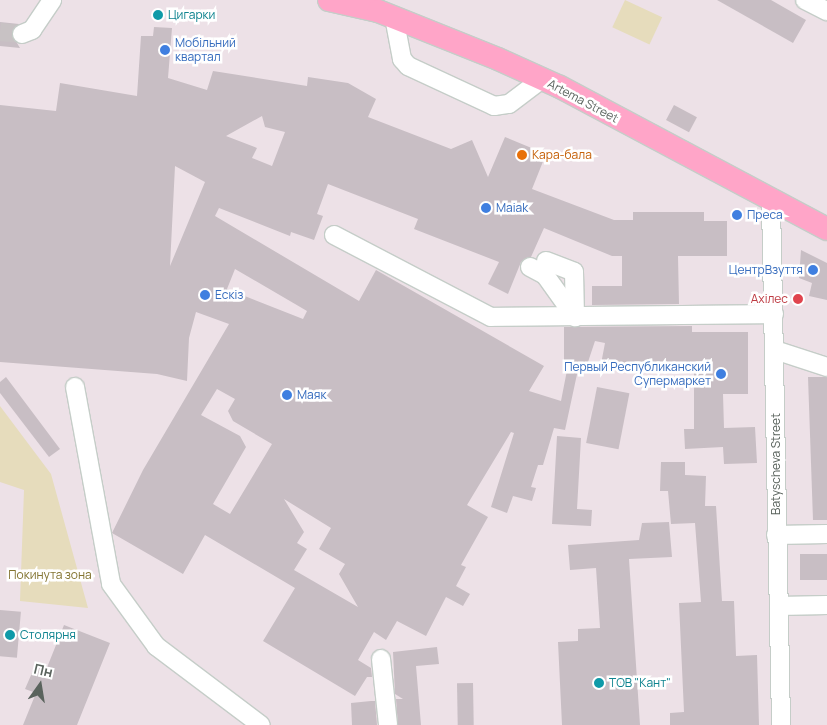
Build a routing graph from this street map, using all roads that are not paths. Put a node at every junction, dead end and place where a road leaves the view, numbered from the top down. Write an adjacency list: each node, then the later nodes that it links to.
1 (52, 0): 6 (street)
2 (329, 0): 4 (main road, Artema Street)
3 (805, 0): 5 (street)
4 (385, 9): 7 (main road, Artema Street); 7 (street)
5 (827, 11)
6 (22, 34)
7 (542, 79): 8 (main road, Artema Street)
8 (771, 202): 9 (main road, Artema Street); 11 (street, Batyscheva Street)
9 (827, 229)
10 (334, 235): 12 (street)
11 (774, 314): 12 (street); 13 (street, Batyscheva Street)
12 (575, 317): 12 (street)
13 (775, 350): 14 (street); 17 (street, Batyscheva Street)
14 (827, 366)
15 (75, 387): 21 (street)
16 (827, 534): 17 (street)
17 (776, 536): 19 (street, Batyscheva Street)
18 (827, 605): 19 (street)
19 (779, 606): 23 (street, Batyscheva Street)
20 (381, 659): 22 (street)
21 (261, 725)
22 (388, 725)
23 (781, 725)

